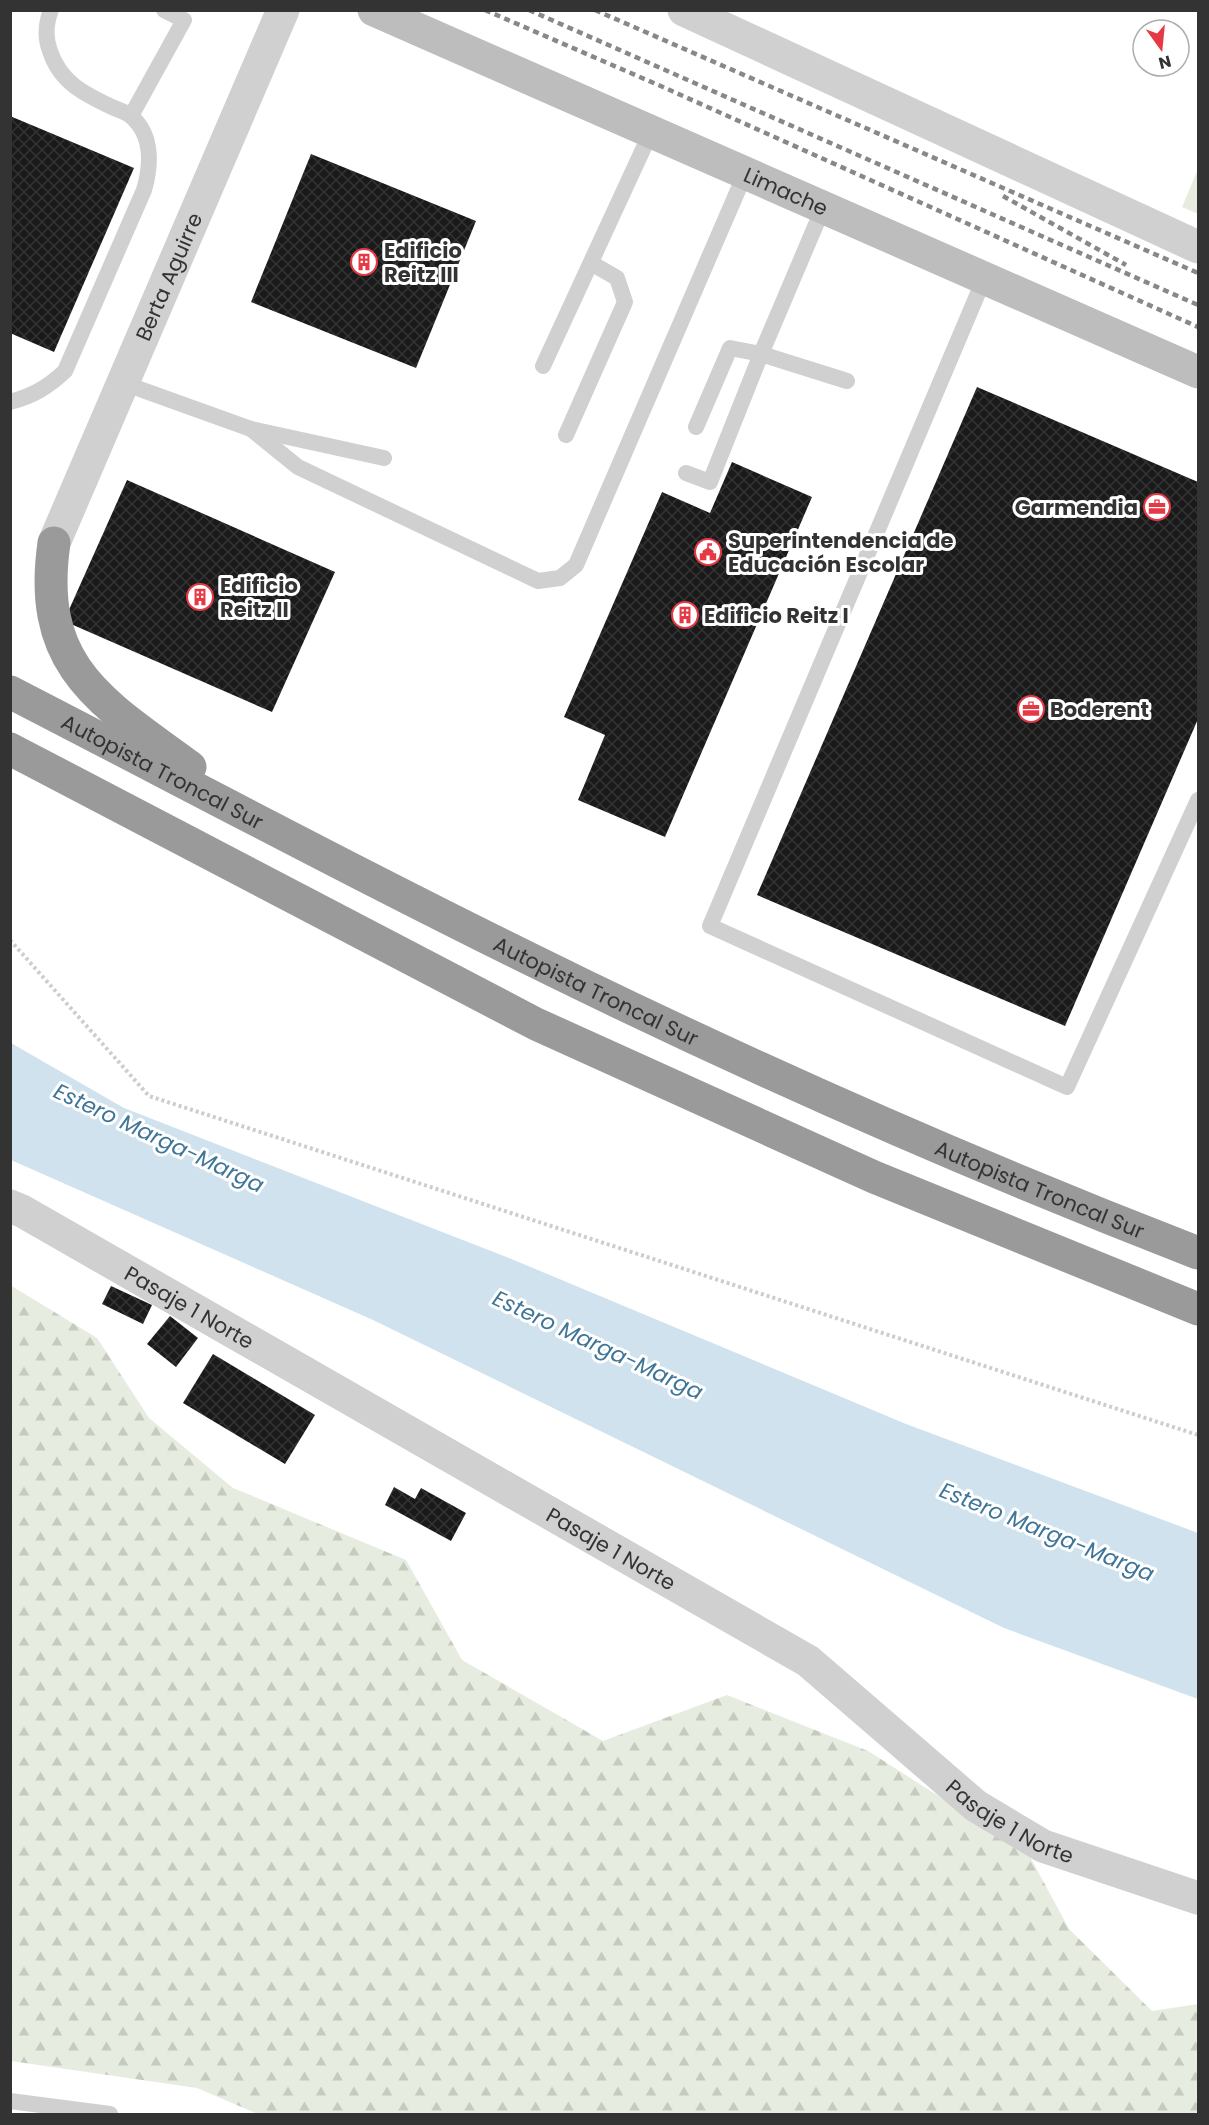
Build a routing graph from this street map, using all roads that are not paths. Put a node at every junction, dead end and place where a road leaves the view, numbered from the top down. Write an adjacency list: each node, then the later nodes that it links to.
1 (51, 10): 6 (lane)
2 (164, 10): 6 (lane)
3 (283, 10): 17 (street, Berta Aguirre)
4 (374, 10): 7 (main road, Limache)
5 (684, 10): 10 (street)
6 (132, 116): 18 (lane)
7 (651, 132): 8 (main road, Limache); 11 (lane)
8 (745, 174): 9 (main road, Limache); 20 (lane)
9 (823, 208): 12 (main road, Limache); 13 (lane)
10 (1198, 247)
11 (591, 263): 14 (lane); 21 (lane)
12 (984, 279): 15 (main road, Limache); 27 (lane)
13 (761, 354): 16 (lane); 19 (lane); 23 (lane)
14 (543, 366)
15 (1198, 372)
16 (847, 381)
17 (123, 383): 20 (lane); 24 (street, Berta Aguirre)
18 (10, 402)
19 (696, 427)
20 (251, 429): 22 (lane)
21 (566, 435)
22 (384, 458)
23 (686, 472)
24 (54, 543): 28 (highway)
25 (10, 692): 28 (highway, Autopista Troncal Sur)
26 (10, 749): 31 (highway)
27 (1198, 800)
28 (271, 827): 30 (highway, Autopista Troncal Sur)
29 (10, 1206): 32 (street, Pasaje 1 Norte)
30 (1198, 1253)
31 (1198, 1309)
32 (1198, 1898)
33 (10, 2100): 34 (lane)
34 (110, 2115)

